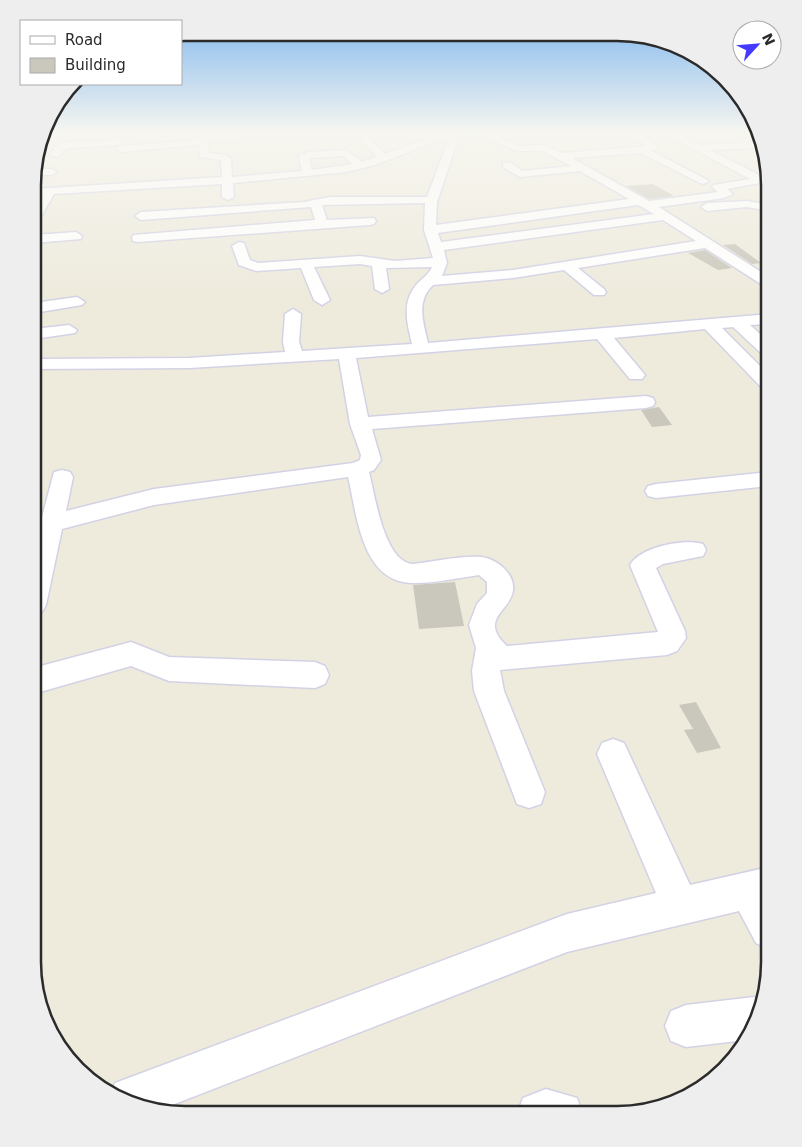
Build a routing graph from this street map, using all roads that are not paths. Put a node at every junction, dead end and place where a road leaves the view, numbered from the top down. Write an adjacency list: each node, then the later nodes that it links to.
1 (135, 187): 10 (street)
2 (228, 187): 17 (street)
3 (436, 187): 11 (street)
4 (615, 187): 7 (street)
5 (718, 187): 12 (street)
6 (366, 188): 11 (street)
7 (618, 188): 8 (street); 14 (street)
8 (596, 191)
9 (41, 192): 10 (street)
10 (50, 192): 16 (street)
11 (433, 196): 13 (street); 22 (street)
12 (691, 200): 14 (street); 15 (street)
13 (316, 202): 17 (street); 21 (street)
14 (644, 203): 19 (street); 22 (street)
15 (761, 206)
16 (41, 207)
17 (227, 209): 18 (street)
18 (141, 216)
19 (666, 216): 23 (street); 31 (street)
20 (370, 222): 21 (street)
21 (319, 224): 27 (street)
22 (430, 230): 31 (street)
23 (691, 231): 24 (street); 28 (street)
24 (666, 235)
25 (76, 236): 26 (street)
26 (41, 238)
27 (138, 238)
28 (709, 243): 36 (street); 38 (street)
29 (240, 246): 37 (street)
30 (284, 248): 37 (street)
31 (436, 248): 35 (street)
32 (378, 262): 33 (street); 35 (street); 40 (street)
33 (306, 264): 37 (street); 42 (street)
34 (474, 264): 35 (street)
35 (440, 265): 39 (street)
36 (566, 265): 39 (street); 41 (street)
37 (286, 266)
38 (761, 277)
39 (428, 281): 53 (street)
40 (382, 289)
41 (599, 292)
42 (322, 300)
43 (77, 302): 44 (street)
44 (41, 307)
45 (293, 314): 55 (street)
46 (761, 320): 47 (street)
47 (737, 322): 48 (street); 52 (street)
48 (708, 323): 51 (street); 58 (street)
49 (69, 330): 50 (street)
50 (41, 333)
51 (601, 333): 53 (street); 57 (street)
52 (761, 344)
53 (421, 348): 54 (street)
54 (346, 353): 55 (street); 60 (street)
55 (294, 356): 56 (street)
56 (41, 364)
57 (636, 375)
58 (761, 376)
59 (646, 402): 60 (street)
60 (360, 424): 61 (street)
61 (357, 469): 65 (street); 68 (street)
62 (62, 477): 65 (street)
63 (761, 480): 64 (street)
64 (656, 491)
65 (52, 523): 67 (street)
66 (694, 550): 68 (street)
67 (41, 570)
68 (490, 649): 72 (street)
69 (315, 675): 70 (street)
70 (41, 679)
71 (613, 754): 74 (street)
72 (529, 792)
73 (759, 888): 74 (street)
74 (680, 906): 77 (street)
75 (749, 1019): 76 (street)
76 (686, 1026)
77 (136, 1097)

